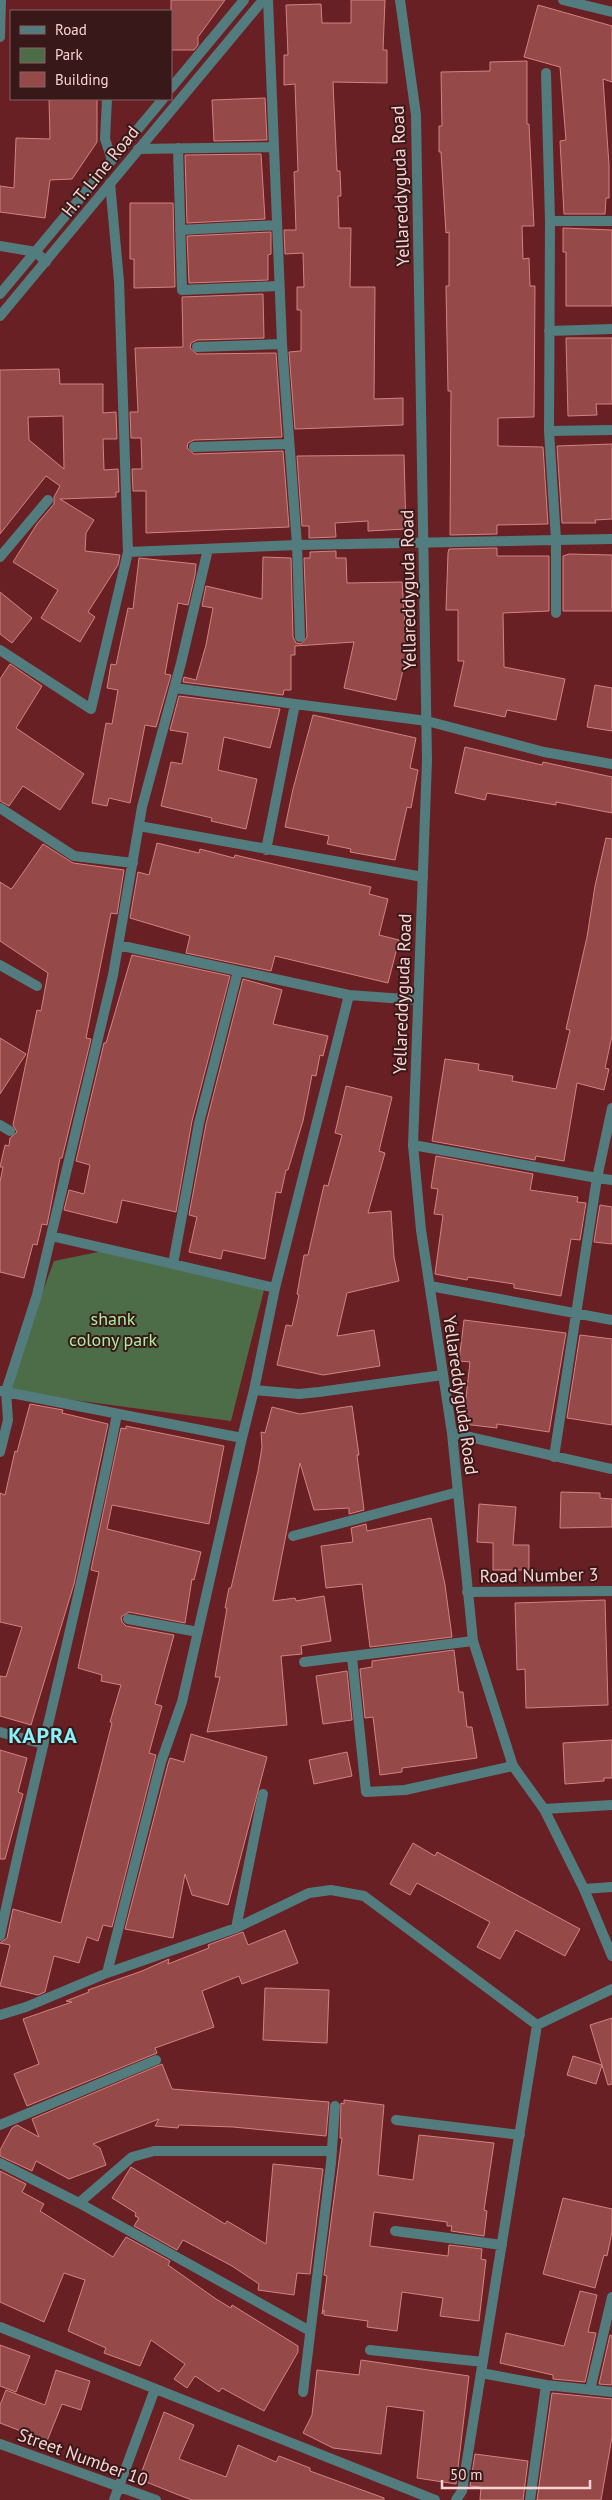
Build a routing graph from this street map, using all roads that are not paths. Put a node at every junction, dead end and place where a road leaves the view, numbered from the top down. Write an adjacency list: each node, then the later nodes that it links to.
1 (1, 0): 8 (street)
2 (244, 0): 10 (street)
3 (263, 0): 15 (street, H. T. Line Road)
4 (268, 0): 13 (street)
5 (400, 0): 39 (street, Yellareddyguda Road)
6 (563, 0): 7 (street)
7 (612, 12)
8 (0, 37)
9 (546, 73): 18 (street)
10 (172, 87)
11 (107, 100): 16 (street)
12 (162, 100): 16 (street, H. T. Line Road)
13 (274, 147): 14 (street); 20 (street)
14 (178, 148): 15 (street); 21 (street)
15 (138, 149): 17 (street, H. T. Line Road)
16 (112, 160): 23 (street, H. T. Line Road)
17 (110, 183): 24 (street, H. T. Line Road); 42 (street)
18 (550, 221): 19 (street); 29 (street)
19 (612, 221)
20 (277, 225): 21 (street); 25 (street)
21 (180, 230): 25 (street)
22 (0, 246): 23 (street)
23 (36, 252): 24 (street); 26 (street, H. T. Line Road)
24 (46, 262): 27 (street, H. T. Line Road)
25 (279, 286): 30 (street)
26 (0, 294)
27 (0, 316)
28 (612, 329): 29 (street)
29 (549, 331): 33 (street)
30 (282, 344): 31 (street); 34 (street)
31 (198, 347)
32 (612, 430): 33 (street)
33 (549, 431): 38 (street)
34 (288, 444): 35 (street); 40 (street)
35 (194, 447)
36 (48, 500): 43 (street)
37 (612, 539): 38 (street)
38 (556, 540): 39 (street); 44 (street)
39 (424, 544): 40 (street); 49 (street, Yellareddyguda Road)
40 (297, 546): 41 (street); 45 (street)
41 (208, 549): 42 (street); 47 (street)
42 (128, 552): 46 (street)
43 (0, 557)
44 (556, 613)
45 (300, 637)
46 (0, 650)
47 (175, 688): 48 (street); 52 (street)
48 (296, 704): 49 (street); 53 (street)
49 (427, 721): 50 (street); 55 (street, Yellareddyguda Road)
50 (612, 764)
51 (0, 808): 54 (street)
52 (139, 826): 53 (street); 54 (street)
53 (266, 850): 55 (street)
54 (133, 863): 56 (street)
55 (423, 877): 61 (street, Yellareddyguda Road)
56 (118, 945): 58 (street); 68 (street)
57 (0, 965): 59 (street)
58 (238, 971): 60 (street); 69 (street)
59 (37, 986)
60 (349, 994): 61 (street); 71 (street)
61 (418, 1000): 65 (street, Yellareddyguda Road)
62 (612, 1108): 66 (street)
63 (0, 1125): 64 (street)
64 (10, 1130)
65 (413, 1145): 66 (street); 70 (street, Yellareddyguda Road)
66 (597, 1178): 67 (street); 72 (street)
67 (612, 1180)
68 (51, 1236): 69 (street); 76 (street)
69 (173, 1264): 71 (street)
70 (430, 1286): 72 (street); 74 (street, Yellareddyguda Road)
71 (275, 1288): 75 (street)
72 (576, 1314): 73 (street); 81 (street)
73 (612, 1320)
74 (443, 1375): 75 (street); 78 (street, Yellareddyguda Road)
75 (254, 1390): 79 (street)
76 (3, 1391): 77 (street); 80 (street)
77 (117, 1414): 79 (street); 93 (street)
78 (452, 1433): 81 (street); 83 (street, Yellareddyguda Road)
79 (242, 1438): 88 (street)
80 (0, 1452)
81 (554, 1457): 82 (street)
82 (612, 1469)
83 (458, 1492): 84 (street); 86 (street, Yellareddyguda Road)
84 (293, 1536)
85 (612, 1590): 86 (street, Road Number 3)
86 (467, 1592): 89 (street, Yellareddyguda Road)
87 (128, 1619): 88 (street)
88 (198, 1632): 103 (street)
89 (473, 1641): 90 (street); 94 (street, Yellareddyguda Road)
90 (352, 1657): 91 (street); 94 (street)
91 (304, 1662)
92 (0, 1732): 93 (street)
93 (43, 1744): 101 (street)
94 (513, 1766): 97 (street, Yellareddyguda Road)
95 (263, 1794): 100 (street)
96 (612, 1805): 97 (street)
97 (544, 1809): 99 (street, Yellareddyguda Road)
98 (612, 1887): 99 (street)
99 (584, 1889): 102 (street, Yellareddyguda Road)
100 (236, 1928): 103 (street); 106 (street)
101 (0, 1936)
102 (612, 1956)
103 (107, 1973): 105 (street)
104 (612, 1990): 106 (street)
105 (0, 2015)
106 (537, 2025): 111 (street)
107 (156, 2060): 110 (street)
108 (335, 2106): 112 (street)
109 (396, 2120): 111 (street)
110 (0, 2125)
111 (520, 2135): 116 (street)
112 (332, 2151): 114 (street); 119 (street)
113 (0, 2163): 114 (street)
114 (79, 2202): 119 (street)
115 (395, 2231): 116 (street)
116 (502, 2245): 121 (street)
117 (612, 2296): 124 (street)
118 (0, 2327): 123 (street)
119 (310, 2331): 125 (street)
120 (370, 2350): 121 (street)
121 (482, 2368): 122 (street); 132 (street)
122 (546, 2385): 124 (street); 133 (street)
123 (155, 2389): 128 (street); 131 (street)
124 (590, 2390): 126 (street)
125 (303, 2392)
126 (612, 2392)
127 (0, 2444): 128 (street, Street Number 10)
128 (119, 2486): 129 (street); 130 (street, Street Number 10)
129 (114, 2500)
130 (156, 2500)
131 (435, 2500)
132 (456, 2500)
133 (530, 2500)

